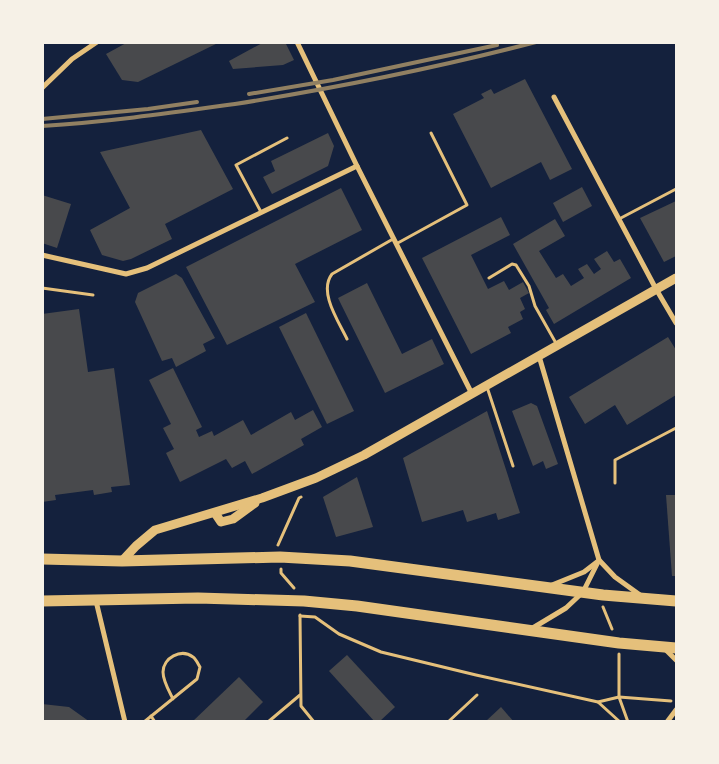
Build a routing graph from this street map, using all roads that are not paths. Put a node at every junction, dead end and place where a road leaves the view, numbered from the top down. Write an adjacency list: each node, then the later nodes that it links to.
1 (98, 42): 3 (street)
2 (297, 42): 7 (street)
3 (42, 88)
4 (554, 97): 10 (street)
5 (431, 133): 11 (lane)
6 (288, 138): 9 (lane)
7 (357, 166): 9 (street); 11 (street)
8 (676, 189): 10 (lane)
9 (261, 213): 12 (street)
10 (619, 219): 16 (street)
11 (395, 241): 19 (lane); 23 (street)
12 (42, 255)
13 (489, 278): 20 (lane)
14 (676, 278): 16 (street)
15 (42, 288): 17 (lane)
16 (656, 289): 18 (street); 20 (street)
17 (93, 295)
18 (676, 323)
19 (347, 339)
20 (558, 345): 21 (street)
21 (539, 356): 22 (street); 28 (street)
22 (487, 386): 23 (street); 25 (lane)
23 (472, 394): 29 (street)
24 (676, 428): 26 (lane)
25 (514, 466)
26 (615, 483)
27 (42, 559): 29 (highway)
28 (599, 560): 30 (street); 31 (street); 32 (street)
29 (122, 561): 30 (highway)
30 (548, 587): 31 (highway)
31 (583, 592): 32 (highway); 36 (street)
32 (648, 599): 35 (highway)
33 (42, 601): 34 (highway)
34 (96, 601): 36 (highway); 43 (street)
35 (676, 601)
36 (529, 630): 37 (highway)
37 (663, 648): 38 (highway); 39 (street)
38 (676, 648)
39 (676, 660)
40 (172, 699): 40 (lane); 42 (lane)
41 (676, 710): 46 (street)
42 (151, 716): 44 (lane); 45 (lane)
43 (125, 722)
44 (144, 722)
45 (155, 722)
46 (667, 722)

